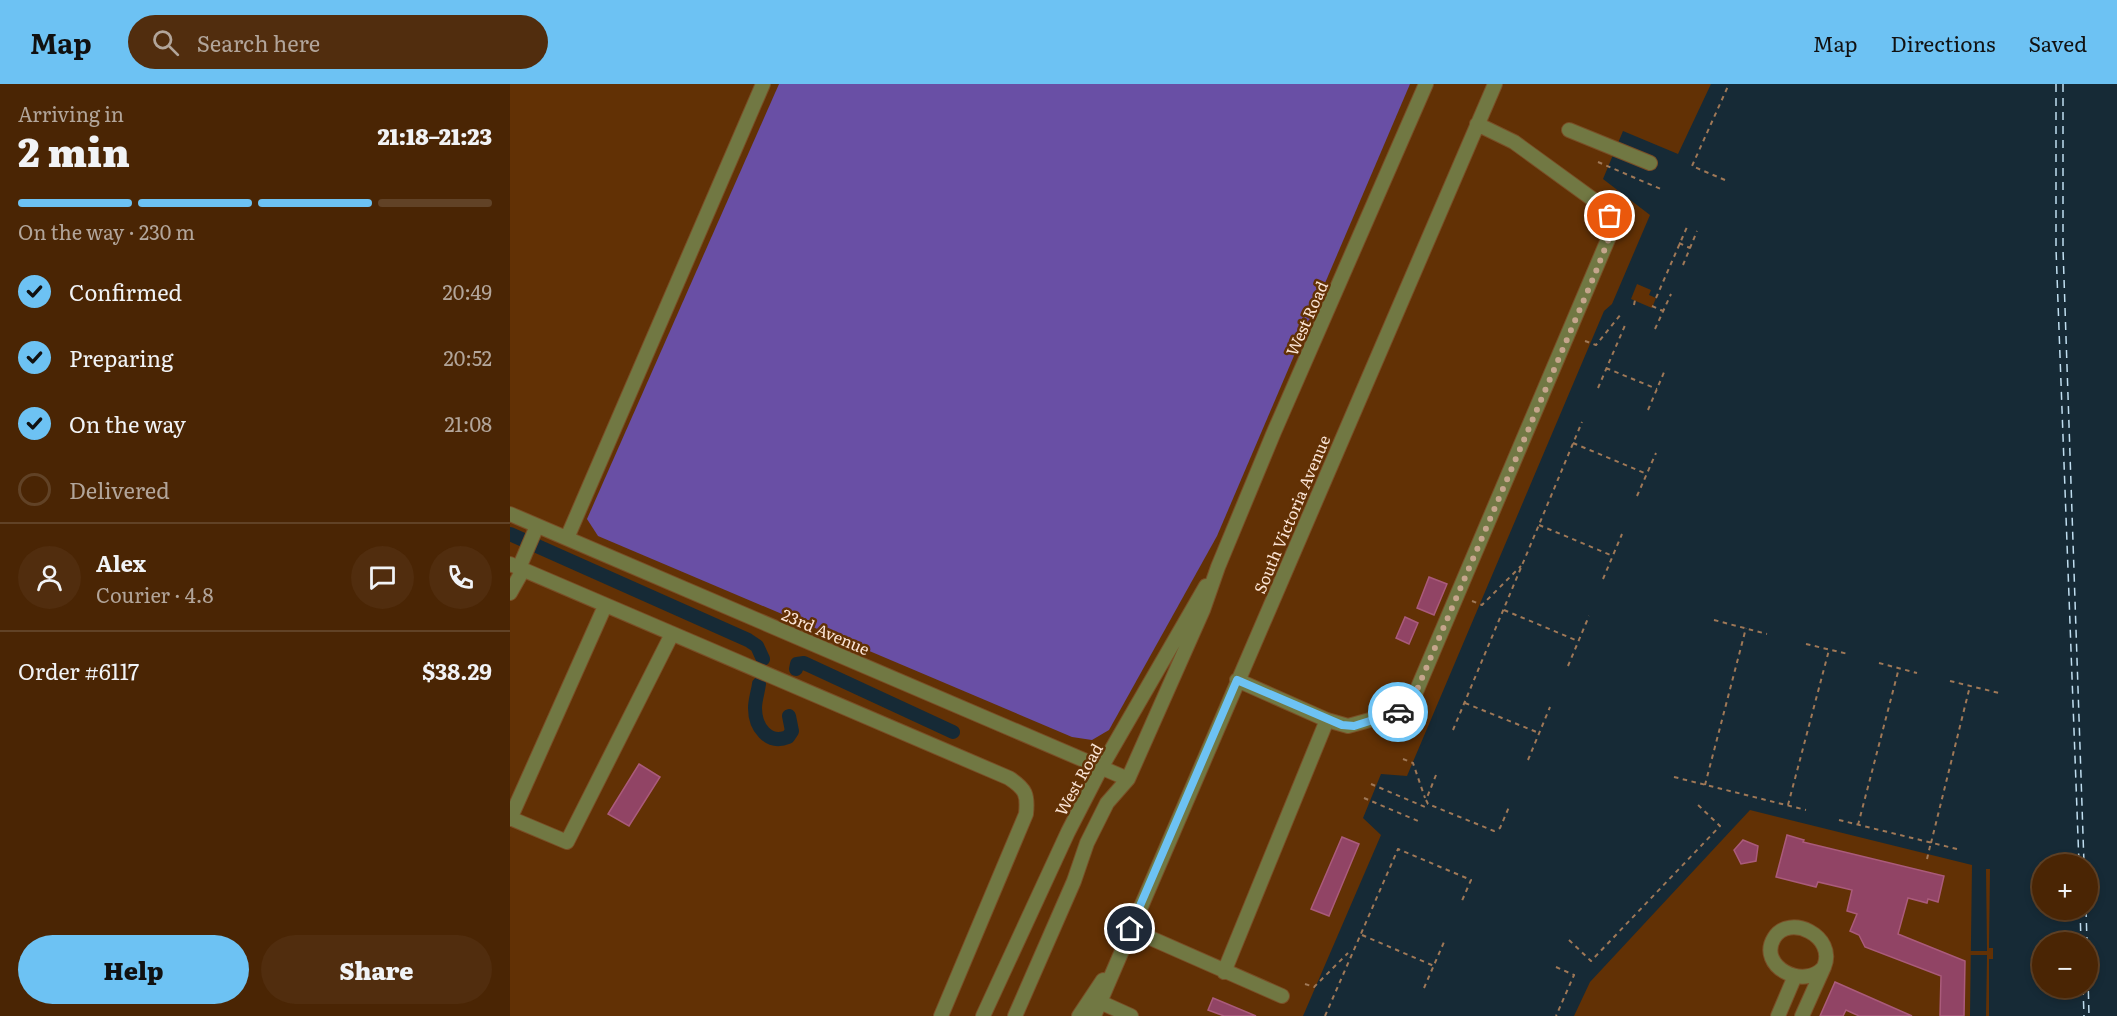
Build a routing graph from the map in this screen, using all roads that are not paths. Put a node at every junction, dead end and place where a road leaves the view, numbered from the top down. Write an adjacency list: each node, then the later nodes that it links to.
1 (763, 84): 9 (street)
2 (1426, 84): 10 (street, West Road)
3 (1495, 84): 4 (street, South Victoria Avenue)
4 (1478, 124): 15 (street, South Victoria Avenue); 16 (street)
5 (1569, 130): 6 (street)
6 (1650, 163)
7 (510, 514): 8 (street, 23rd Avenue)
8 (535, 530): 9 (street, 23rd Avenue); 11 (street)
9 (567, 538): 18 (street, 23rd Avenue)
10 (1218, 567): 17 (street, West Road); 20 (street, West Road)
11 (517, 568): 12 (street); 13 (street)
12 (510, 593)
13 (605, 606): 14 (street); 21 (street)
14 (672, 634): 21 (street); 29 (street)
15 (1237, 680): 16 (street); 22 (street, South Victoria Avenue)
16 (1327, 720): 25 (street)
17 (1113, 748): 18 (street); 19 (street, West Road)
18 (1077, 757): 19 (street, 23rd Avenue)
19 (1102, 766): 20 (street, 23rd Avenue); 30 (street, West Road)
20 (1128, 779): 31 (street, West Road)
21 (510, 818)
22 (1130, 929): 23 (street, South Victoria Avenue); 25 (street)
23 (1118, 958): 28 (street, South Victoria Avenue); 32 (street, South Victoria Avenue)
24 (1824, 967): 26 (street); 26 (street); 36 (street)
25 (1224, 972): 27 (street)
26 (1795, 976): 35 (street)
27 (1282, 996)
28 (1100, 1002): 33 (street, South Victoria Avenue); 34 (street)
29 (941, 1016)
30 (983, 1016)
31 (1015, 1016)
32 (1078, 1016)
33 (1094, 1016)
34 (1131, 1016)
35 (1778, 1016)
36 (1802, 1016)

